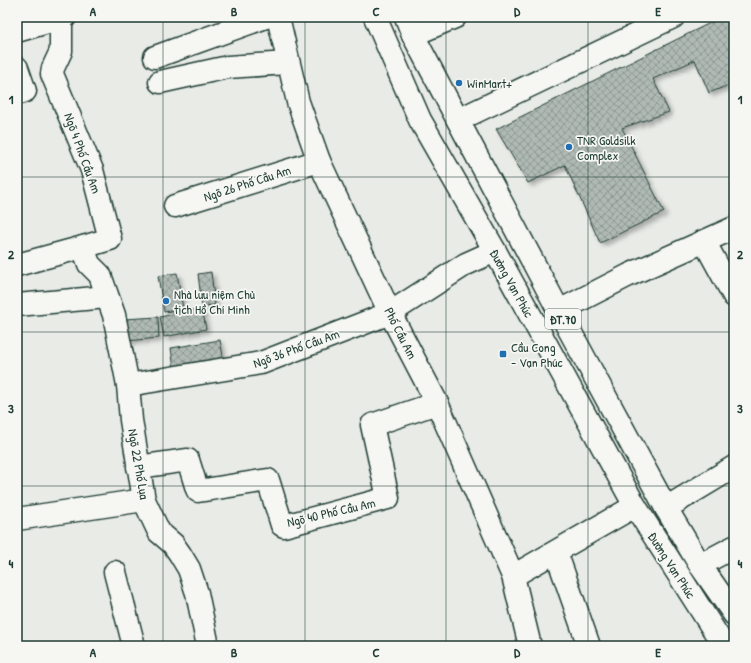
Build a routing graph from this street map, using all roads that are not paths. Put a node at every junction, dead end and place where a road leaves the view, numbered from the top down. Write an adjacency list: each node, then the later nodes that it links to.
1 (65, 17): 8 (main road)
2 (266, 17): 11 (main road)
3 (278, 17): 12 (main road, Phố Cầu Am)
4 (375, 17): 22 (main road, Đường Vạn Phúc / ĐT.70)
5 (455, 17): 9 (main road)
6 (641, 17): 16 (main road)
7 (673, 17): 16 (main road)
8 (61, 18): 10 (main road); 21 (main road, Ngõ 4 Phố Cầu Am)
9 (410, 26): 16 (main road, Đường Vạn Phúc / ĐT.70)
10 (17, 31)
11 (155, 56)
12 (288, 63): 14 (main road); 17 (main road, Phố Cầu Am)
13 (17, 68): 15 (main road)
14 (160, 82)
15 (17, 94)
16 (455, 115): 28 (main road, Đường Vạn Phúc / ĐT.70)
17 (319, 161): 18 (main road, Ngõ 26 Phố Cầu Am); 27 (main road, Phố Cầu Am)
18 (175, 206)
19 (734, 228): 20 (main road)
20 (704, 241): 25 (main road); 28 (main road)
21 (83, 246): 23 (main road); 24 (main road)
22 (495, 250): 27 (main road, Ngõ 36 Phố Cầu Am); 34 (main road, Đường Vạn Phúc / ĐT.70)
23 (17, 265)
24 (106, 296): 26 (main road); 29 (main road)
25 (734, 296)
26 (17, 305)
27 (395, 310): 29 (main road, Ngõ 36 Phố Cầu Am); 30 (main road, Phố Cầu Am)
28 (559, 311): 35 (main road, Đường Vạn Phúc / ĐT.70)
29 (128, 385): 31 (main road, Ngõ 22 Phố Lụa)
30 (438, 403): 31 (main road, Ngõ 40 Phố Cầu Am); 41 (main road, Phố Cầu Am)
31 (138, 466): 33 (main road, Ngõ 22 Phố Lụa)
32 (734, 467): 35 (main road)
33 (144, 500): 36 (main road); 46 (main road, Ngõ 22 Phố Lụa)
34 (635, 506): 38 (main road); 43 (main road, Đường Vạn Phúc / ĐT.70)
35 (666, 508): 39 (main road, Đường Vạn Phúc / ĐT.70)
36 (17, 519)
37 (734, 547): 39 (main road)
38 (556, 552): 41 (main road); 47 (main road)
39 (700, 565): 42 (main road, Đường Vạn Phúc / ĐT.70)
40 (115, 572): 45 (main road)
41 (513, 576): 44 (main road, Phố Cầu Am)
42 (733, 609): 43 (main road)
43 (710, 624): 48 (main road, Đường Vạn Phúc / ĐT.70)
44 (528, 645)
45 (134, 646)
46 (208, 646)
47 (589, 646)
48 (724, 646)

